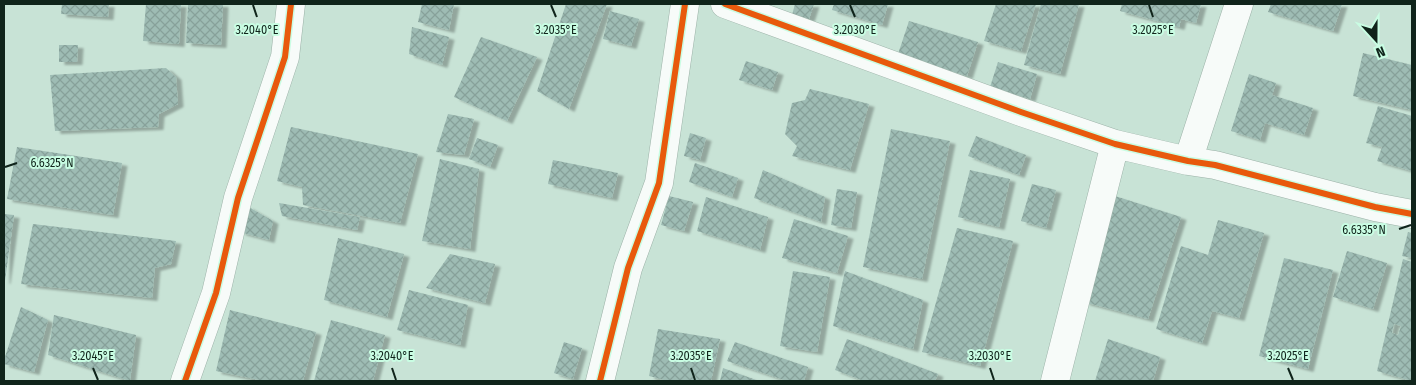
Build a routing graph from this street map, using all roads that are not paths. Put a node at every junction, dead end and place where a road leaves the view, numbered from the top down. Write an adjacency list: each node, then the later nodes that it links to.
1 (291, 4): 8 (street)
2 (685, 4): 9 (street)
3 (725, 4): 5 (street)
4 (1239, 4): 6 (street)
5 (1116, 144): 6 (street); 10 (street)
6 (1188, 161): 7 (street)
7 (1412, 214)
8 (185, 381)
9 (600, 381)
10 (1055, 381)

